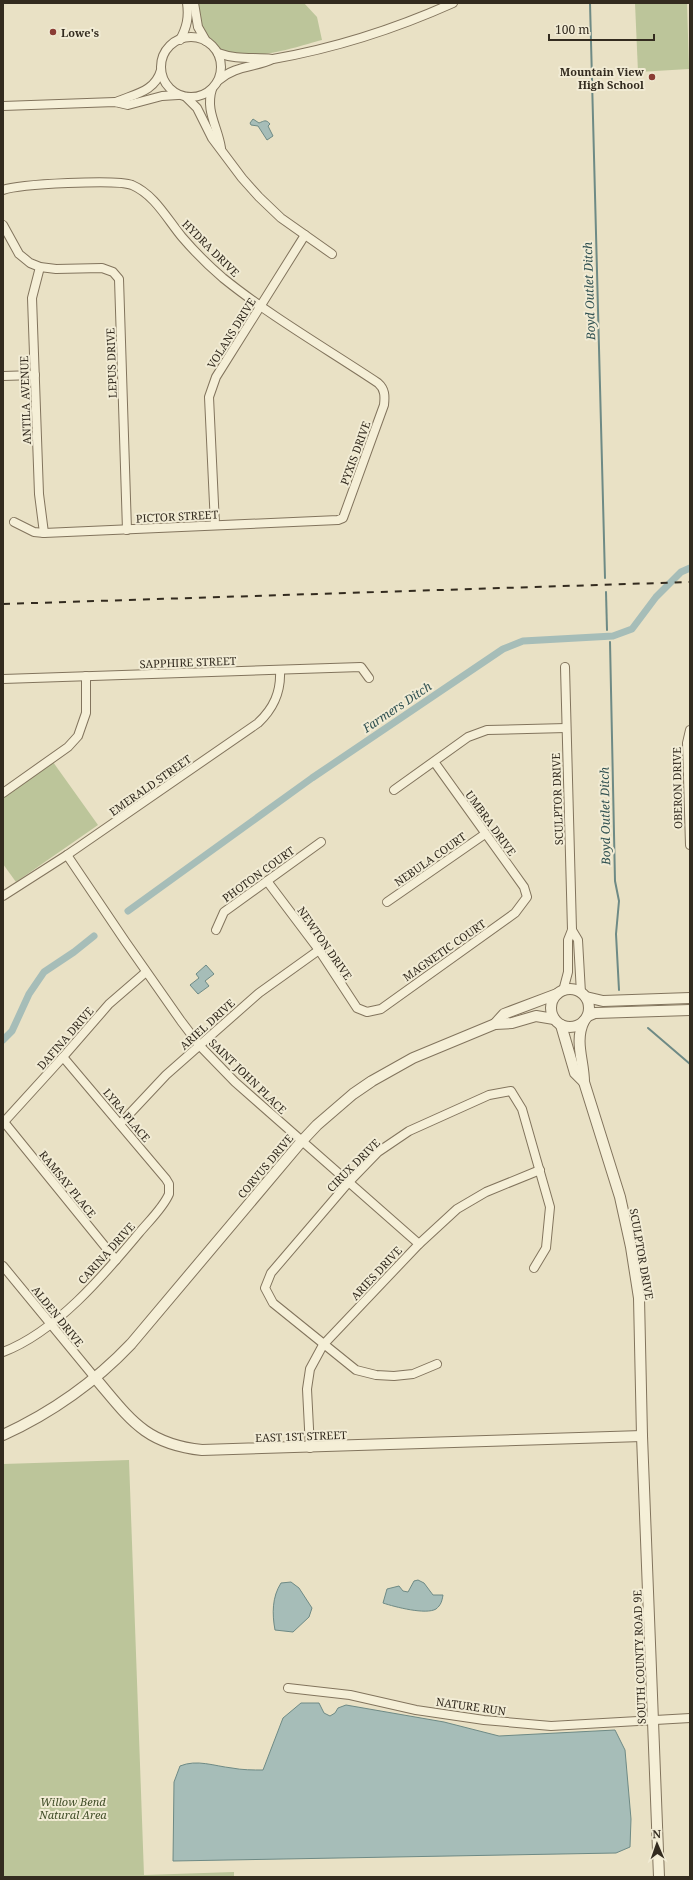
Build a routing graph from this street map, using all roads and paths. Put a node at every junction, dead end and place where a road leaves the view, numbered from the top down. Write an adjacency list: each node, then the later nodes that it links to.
1 (187, 3): 4 (street)
2 (194, 3): 5 (street)
3 (453, 3): 7 (street)
4 (180, 40): 5 (street); 8 (street)
5 (207, 42): 6 (street)
6 (218, 53): 7 (street); 9 (street)
7 (273, 59): 9 (street)
8 (161, 70): 11 (street); 12 (street)
9 (218, 80): 10 (street)
10 (212, 89): 11 (street); 14 (street)
11 (183, 96): 12 (street); 14 (street)
12 (115, 102): 13 (street)
13 (3, 106)
14 (221, 149): 17 (street)
15 (3, 190): 20 (street, HYDRA DRIVE)
16 (3, 225): 19 (street)
17 (305, 235): 18 (street); 20 (street, VOLANS DRIVE)
18 (332, 254)
19 (40, 268): 21 (street, ANTILA AVENUE); 27 (street, LEPUS DRIVE)
20 (261, 305): 23 (street, HYDRA DRIVE); 26 (street, VOLANS DRIVE)
21 (35, 375): 22 (street); 28 (street, ANTILA AVENUE)
22 (3, 376)
23 (385, 395): 24 (street, PYXIS DRIVE)
24 (343, 518): 26 (street, PICTOR STREET)
25 (14, 522): 28 (street, PICTOR STREET)
26 (215, 526): 27 (street, PICTOR STREET)
27 (127, 530): 28 (street, PICTOR STREET)
28 (44, 534)
29 (565, 667): 34 (street, SCULPTOR DRIVE)
30 (280, 670): 31 (street, SAPPHIRE STREET); 32 (street, SAPPHIRE STREET); 42 (street, EMERALD STREET)
31 (86, 676): 33 (street, SAPPHIRE STREET); 38 (street)
32 (369, 678)
33 (3, 679)
34 (566, 728): 36 (street); 48 (street, SCULPTOR DRIVE)
35 (690, 730): 41 (street, OBERON DRIVE)
36 (435, 763): 37 (street); 39 (street, UMBRA DRIVE)
37 (394, 790)
38 (3, 793)
39 (485, 834): 45 (street, UMBRA DRIVE); 46 (street, NEBULA COURT)
40 (321, 842): 43 (street, PHOTON COURT)
41 (690, 846)
42 (67, 855): 44 (street, EMERALD STREET); 50 (street, SAINT JOHN PLACE)
43 (267, 881): 47 (street, PHOTON COURT); 49 (street, NEWTON DRIVE)
44 (3, 896)
45 (527, 897): 55 (street, MAGNETIC COURT)
46 (387, 902)
47 (216, 930)
48 (572, 930): 51 (street, SCULPTOR DRIVE); 52 (street, SCULPTOR DRIVE)
49 (318, 950): 55 (street, NEWTON DRIVE); 59 (street, ARIEL DRIVE)
50 (146, 972): 59 (street, SAINT JOHN PLACE); 60 (street, DAFINA DRIVE)
51 (560, 992): 52 (street); 57 (street); 58 (street, CORVUS DRIVE)
52 (583, 995): 53 (street); 56 (street)
53 (690, 998)
54 (690, 1010): 56 (street)
55 (367, 1012)
56 (586, 1019): 57 (street); 61 (street, SCULPTOR DRIVE)
57 (557, 1022): 58 (street, CORVUS DRIVE); 61 (street, SCULPTOR DRIVE)
58 (495, 1024): 64 (street, CORVUS DRIVE)
59 (200, 1046): 63 (street, ARIEL DRIVE); 64 (street, SAINT JOHN PLACE)
60 (63, 1057): 62 (street, DAFINA DRIVE); 63 (street, LYRA PLACE)
61 (584, 1082): 78 (street, SCULPTOR DRIVE)
62 (3, 1123): 69 (street, RAMSAY PLACE)
63 (120, 1124): 67 (street, LYRA PLACE)
64 (301, 1142): 66 (street, SAINT JOHN PLACE); 76 (street, CORVUS DRIVE)
65 (540, 1170): 66 (street, CIRUX DRIVE); 68 (street, ARIES DRIVE); 71 (street)
66 (348, 1182): 68 (street, SAINT JOHN PLACE); 73 (street, CIRUX DRIVE)
67 (170, 1190): 69 (street, CARINA DRIVE)
68 (419, 1244): 73 (street, ARIES DRIVE)
69 (116, 1260): 72 (street, CARINA DRIVE)
70 (3, 1266): 72 (street, ALDEN DRIVE)
71 (534, 1268)
72 (50, 1324): 74 (street, CARINA DRIVE); 76 (street, ALDEN DRIVE)
73 (324, 1345): 75 (street); 79 (street, ARIES DRIVE)
74 (3, 1352)
75 (437, 1364)
76 (96, 1379): 77 (street); 79 (street, EAST 1ST STREET)
77 (3, 1435)
78 (642, 1436): 79 (street, EAST 1ST STREET); 82 (street, SOUTH COUNTY ROAD 9E)
79 (310, 1448)
80 (288, 1688): 82 (street, NATURE RUN)
81 (690, 1718): 82 (street, NATURE RUN)
82 (653, 1719): 83 (street, SOUTH COUNTY ROAD 9E)
83 (659, 1877)

